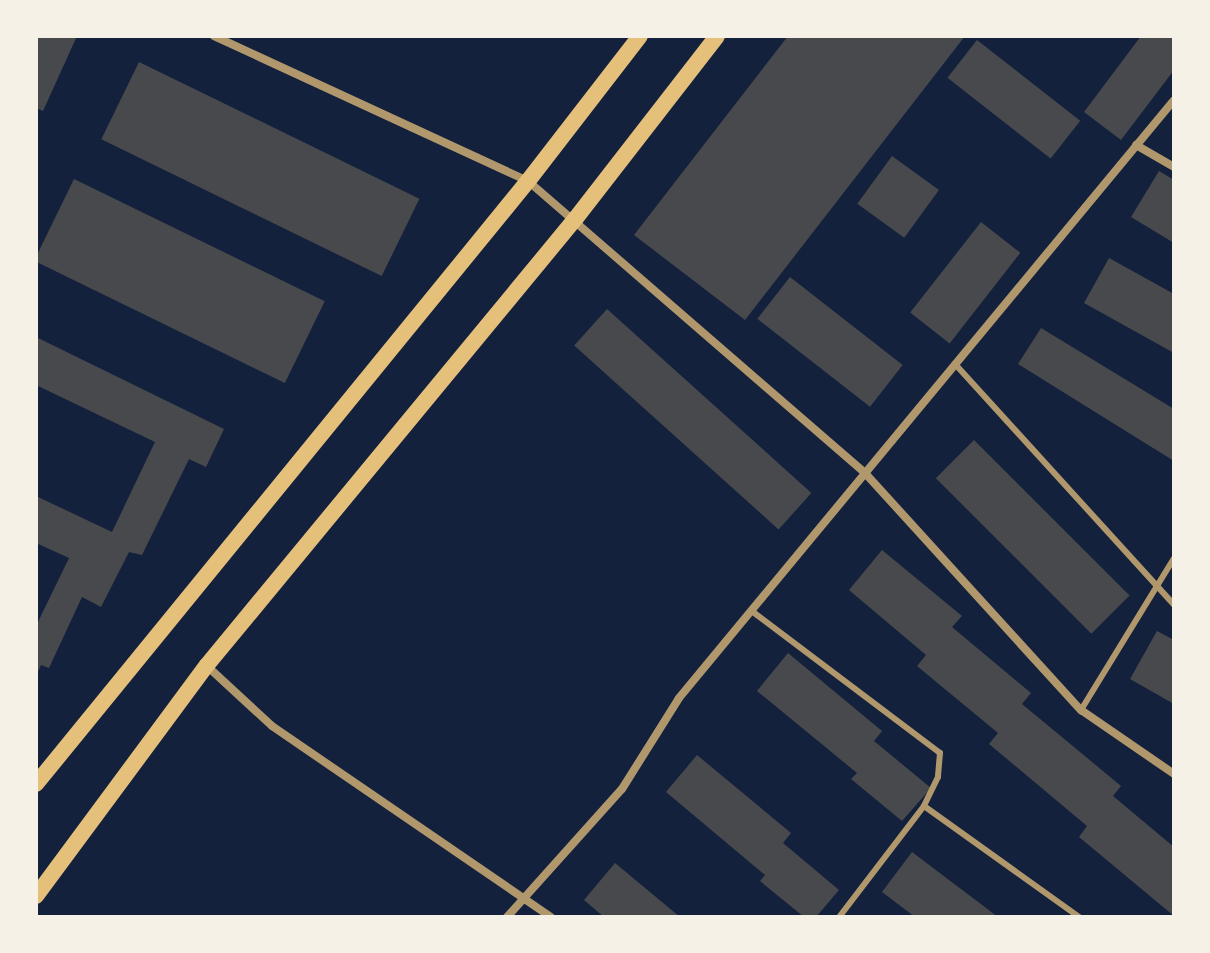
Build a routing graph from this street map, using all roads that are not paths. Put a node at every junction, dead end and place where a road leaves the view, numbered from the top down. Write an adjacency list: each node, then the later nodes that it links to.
1 (214, 36): 7 (street)
2 (640, 36): 7 (main road)
3 (717, 36): 8 (main road)
4 (1174, 100): 5 (street)
5 (1136, 145): 6 (street); 9 (street)
6 (1174, 167)
7 (528, 181): 8 (street); 18 (main road)
8 (576, 218): 10 (street); 15 (main road)
9 (955, 364): 10 (street); 12 (lane)
10 (865, 473): 14 (street); 16 (street)
11 (1174, 558): 12 (lane)
12 (1155, 589): 13 (lane); 16 (lane)
13 (1174, 605)
14 (753, 612): 19 (lane); 21 (street)
15 (207, 665): 20 (main road); 21 (street)
16 (1081, 710): 17 (street)
17 (1174, 774)
18 (36, 784)
19 (924, 806): 24 (lane); 25 (lane)
20 (36, 896)
21 (523, 897): 22 (street); 23 (street)
22 (507, 917)
23 (551, 917)
24 (839, 917)
25 (1079, 917)

